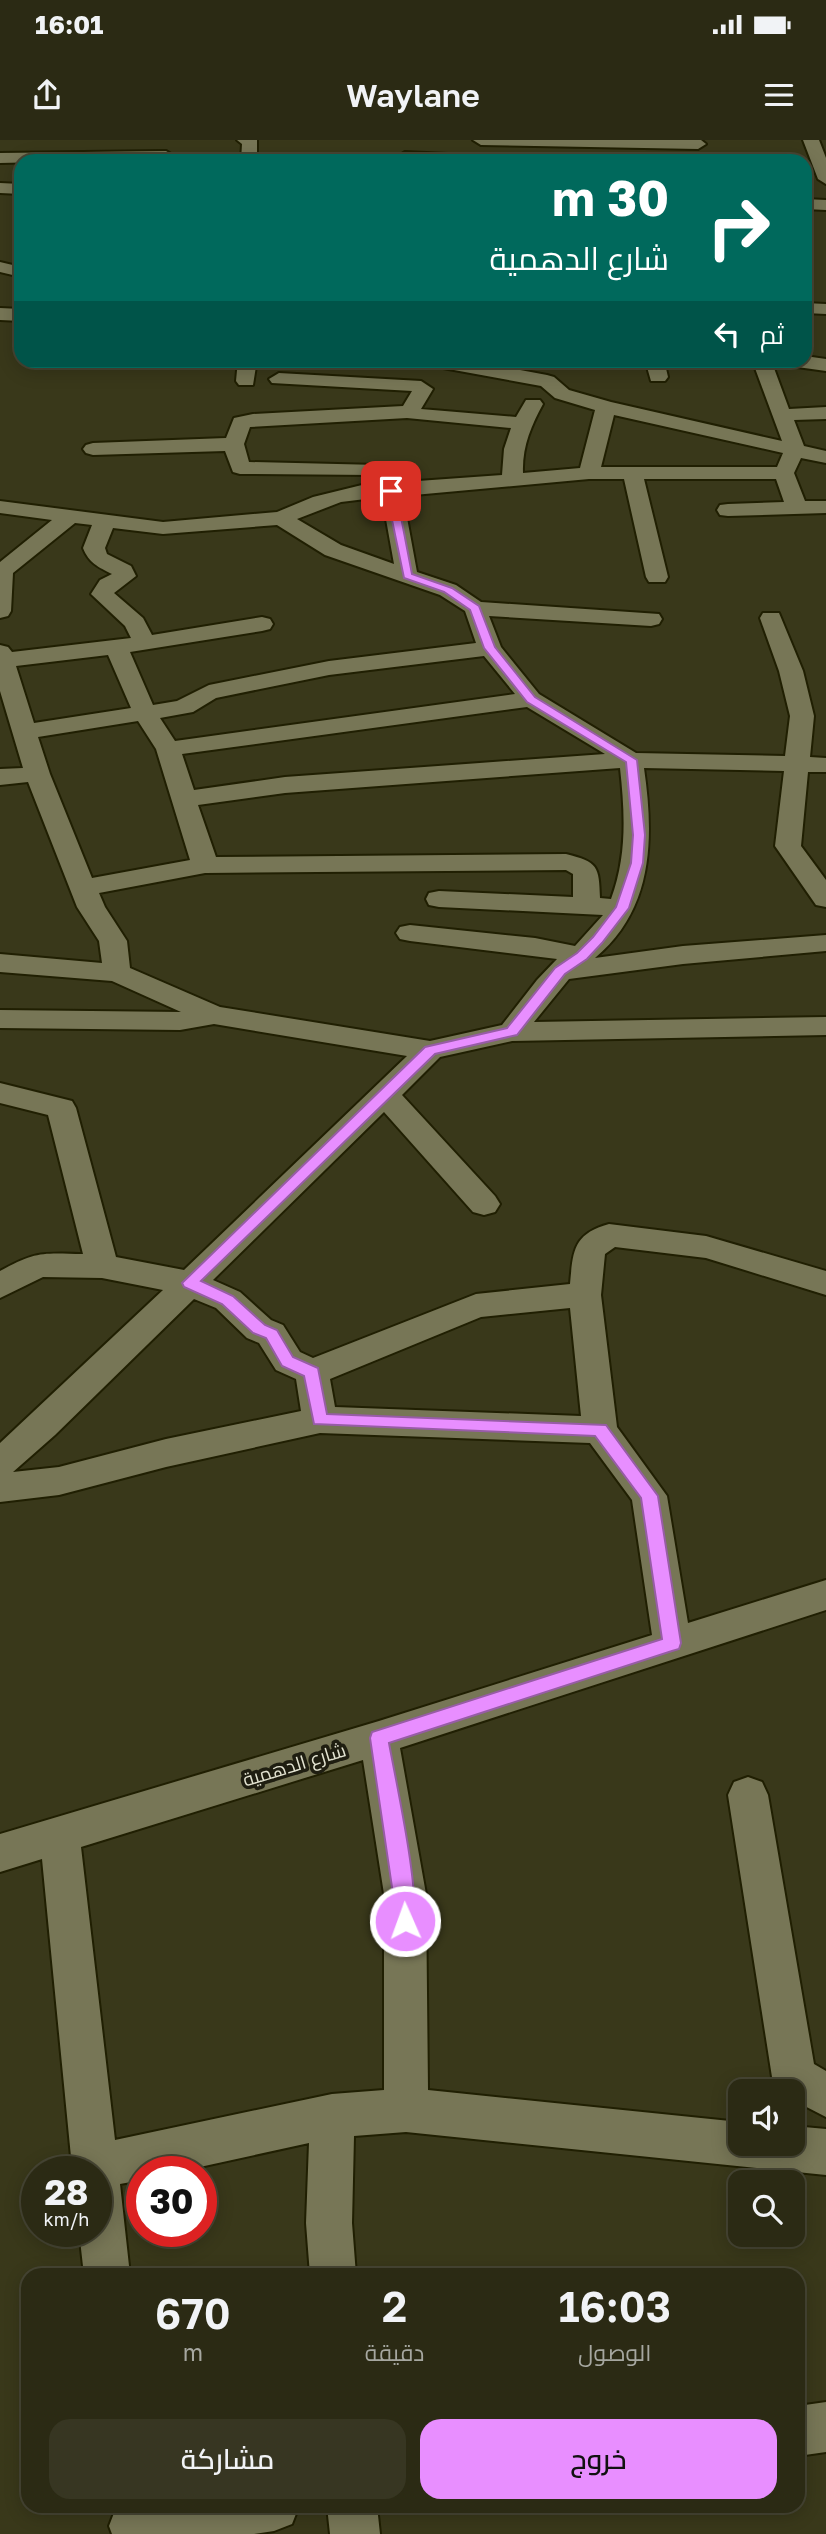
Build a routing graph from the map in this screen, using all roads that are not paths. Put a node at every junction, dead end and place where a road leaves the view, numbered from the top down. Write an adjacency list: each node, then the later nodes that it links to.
1 (244, 140): 6 (street)
2 (481, 140): 4 (street)
3 (811, 140): 8 (street)
4 (548, 141): 5 (street)
5 (697, 142): 7 (street)
6 (250, 154)
7 (710, 154)
8 (826, 179)
9 (247, 368): 15 (street)
10 (316, 368): 16 (street)
11 (517, 368): 13 (street)
12 (764, 368): 20 (street)
13 (549, 371): 17 (street); 21 (street)
14 (279, 379): 16 (street)
15 (246, 381)
16 (309, 381): 18 (street)
17 (606, 407): 24 (street); 27 (street)
18 (410, 412): 21 (street); 22 (street)
19 (826, 413): 20 (street)
20 (780, 415): 24 (street)
21 (521, 423): 31 (street)
22 (234, 444): 23 (street); 26 (street)
23 (93, 449)
24 (795, 449): 25 (street); 28 (street)
25 (826, 457)
26 (256, 469): 30 (street); 39 (street)
27 (589, 473): 29 (street); 31 (street)
28 (784, 473): 29 (street); 34 (street)
29 (633, 475): 41 (street)
30 (379, 477): 31 (street); 37 (street); 40 (street)
31 (513, 479)
32 (0, 507): 36 (street)
33 (826, 507): 34 (street)
34 (797, 508): 35 (street)
35 (728, 510)
36 (70, 516): 38 (street); 43 (street)
37 (281, 518): 39 (street); 40 (street)
38 (105, 520): 39 (street); 47 (street)
39 (251, 520)
40 (407, 576): 42 (street)
41 (657, 577)
42 (475, 608): 45 (street); 48 (street)
43 (0, 611)
44 (771, 618): 58 (street)
45 (651, 619)
46 (262, 624): 47 (street)
47 (144, 642): 49 (street)
48 (490, 648): 51 (street); 52 (street)
49 (117, 649): 50 (street); 52 (street)
50 (1, 656): 53 (street)
51 (531, 699): 55 (street); 56 (street)
52 (145, 713): 53 (street); 55 (street)
53 (27, 738): 54 (street); 59 (street)
54 (0, 742)
55 (168, 749): 61 (street)
56 (631, 760): 58 (street); 61 (street); 68 (street)
57 (826, 765): 58 (street)
58 (798, 766): 63 (street)
59 (37, 774): 60 (street); 64 (street)
60 (0, 777)
61 (184, 799): 62 (street)
62 (205, 865): 64 (street); 67 (street)
63 (816, 870): 66 (street)
64 (85, 887): 73 (street)
65 (439, 899): 67 (street)
66 (826, 900)
67 (587, 906): 68 (street)
68 (623, 908): 72 (street)
69 (411, 933): 72 (street)
70 (826, 943): 72 (street)
71 (0, 963): 73 (street)
72 (571, 964): 77 (street)
73 (117, 973): 74 (street)
74 (214, 1014): 75 (street); 78 (street)
75 (0, 1019)
76 (826, 1026): 77 (street)
77 (512, 1032): 78 (street)
78 (430, 1050): 80 (street)
79 (0, 1093): 82 (street)
80 (384, 1094): 81 (street); 83 (street)
81 (484, 1204)
82 (102, 1266): 83 (street); 85 (street)
83 (190, 1283): 87 (street); 90 (street)
84 (826, 1283): 86 (street)
85 (0, 1286)
86 (586, 1295): 87 (street); 89 (street)
87 (312, 1372): 88 (street)
88 (320, 1420): 89 (street); 91 (street)
89 (600, 1430): 93 (street)
90 (0, 1463)
91 (0, 1488)
92 (826, 1595): 93 (street, شارع الدهمية)
93 (672, 1643): 94 (street, شارع الدهمية)
94 (379, 1738): 96 (street, شارع الدهمية); 99 (street)
95 (748, 1795): 98 (street)
96 (60, 1836): 97 (street, شارع الدهمية); 104 (street)
97 (0, 1853)
98 (826, 2095)
99 (406, 2110): 100 (street); 101 (street)
100 (332, 2116): 105 (street); 108 (street)
101 (728, 2143)
102 (805, 2150): 103 (street)
103 (826, 2152)
104 (94, 2156)
105 (112, 2168)
106 (104, 2247): 107 (street)
107 (106, 2268)
108 (332, 2268)
109 (826, 2427): 110 (street)
110 (805, 2430)
111 (212, 2513): 113 (street)
112 (353, 2513): 114 (street)
113 (133, 2522)
114 (355, 2534)

